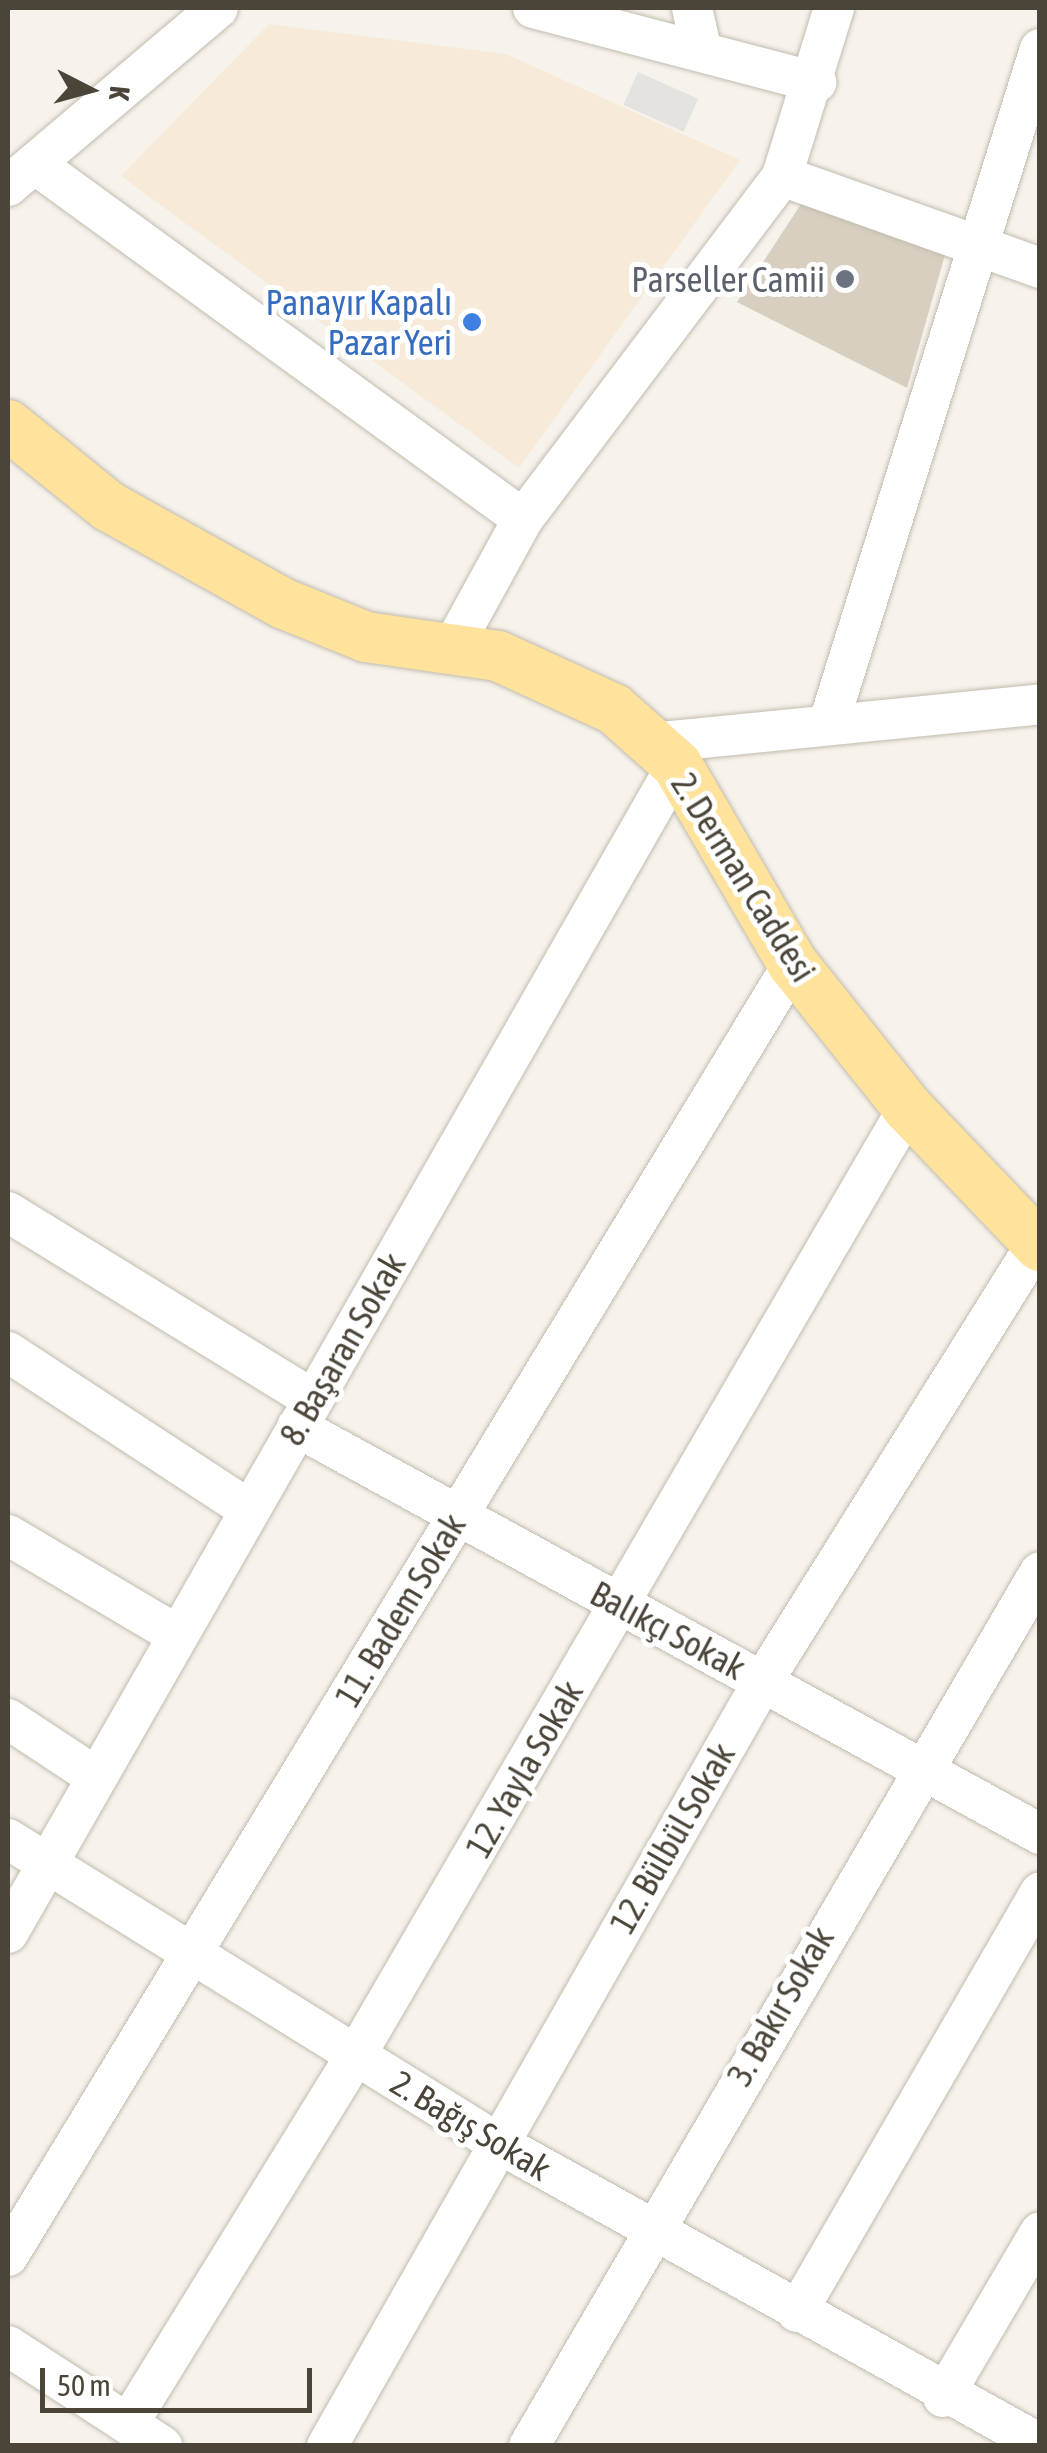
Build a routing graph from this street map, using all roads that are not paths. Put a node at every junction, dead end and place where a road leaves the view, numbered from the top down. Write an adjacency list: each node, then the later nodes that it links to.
1 (218, 8): 5 (street)
2 (534, 8): 6 (street)
3 (692, 8): 6 (street)
4 (834, 8): 8 (street)
5 (176, 24): 9 (street)
6 (701, 48): 8 (street)
7 (1040, 49): 11 (street)
8 (816, 82): 10 (street)
9 (23, 176): 14 (street)
10 (782, 176): 11 (street); 14 (street)
11 (976, 243): 12 (street); 17 (street)
12 (1040, 268)
13 (8, 425): 15 (main road, 2. Derman Caddesi)
14 (522, 518): 15 (street)
15 (451, 650): 18 (main road, 2. Derman Caddesi)
16 (1040, 704): 17 (street)
17 (830, 718): 18 (street)
18 (665, 754): 19 (main road, 2. Derman Caddesi); 24 (street, 8. Başaran Sokak)
19 (793, 964): 20 (main road, 2. Derman Caddesi); 26 (street, 11. Badem Sokak)
20 (908, 1108): 22 (main road, 2. Derman Caddesi); 29 (street, 12. Yayla Sokak)
21 (8, 1212): 24 (street, Balıkçı Sokak)
22 (1038, 1244): 31 (street, 12. Bülbül Sokak)
23 (8, 1352): 25 (street)
24 (305, 1414): 25 (street, 8. Başaran Sokak); 26 (street, Balıkçı Sokak)
25 (250, 1510): 30 (street, 8. Başaran Sokak)
26 (456, 1518): 29 (street, Balıkçı Sokak); 40 (street, 11. Badem Sokak)
27 (8, 1535): 30 (street)
28 (1040, 1572): 33 (street, 3. Bakır Sokak)
29 (621, 1603): 31 (street, Balıkçı Sokak); 41 (street, 12. Yayla Sokak)
30 (177, 1635): 34 (street, 8. Başaran Sokak)
31 (762, 1681): 33 (street, Balıkçı Sokak); 42 (street, 12. Bülbül Sokak)
32 (8, 1719): 34 (street)
33 (919, 1766): 35 (street, Balıkçı Sokak); 43 (street, 3. Bakır Sokak)
34 (96, 1777): 37 (street, 8. Başaran Sokak)
35 (1040, 1834)
36 (8, 1839): 37 (street, 2. Bağış Sokak)
37 (47, 1864): 39 (street, 8. Başaran Sokak); 40 (street, 2. Bağış Sokak)
38 (1040, 1892): 46 (street)
39 (8, 1933)
40 (192, 1953): 41 (street, 2. Bağış Sokak); 45 (street, 11. Badem Sokak)
41 (356, 2056): 42 (street, 2. Bağış Sokak); 49 (street, 12. Yayla Sokak)
42 (496, 2142): 43 (street, 2. Bağış Sokak); 52 (street, 12. Bülbül Sokak)
43 (650, 2229): 46 (street, 2. Bağış Sokak); 53 (street, 3. Bakır Sokak)
44 (1040, 2232): 48 (street)
45 (8, 2256)
46 (797, 2312): 48 (street, 2. Bağış Sokak)
47 (8, 2346): 49 (street)
48 (943, 2397): 50 (street, 2. Bağış Sokak)
49 (128, 2424): 51 (street)
50 (1040, 2444)
51 (162, 2446)
52 (327, 2446)
53 (529, 2446)

